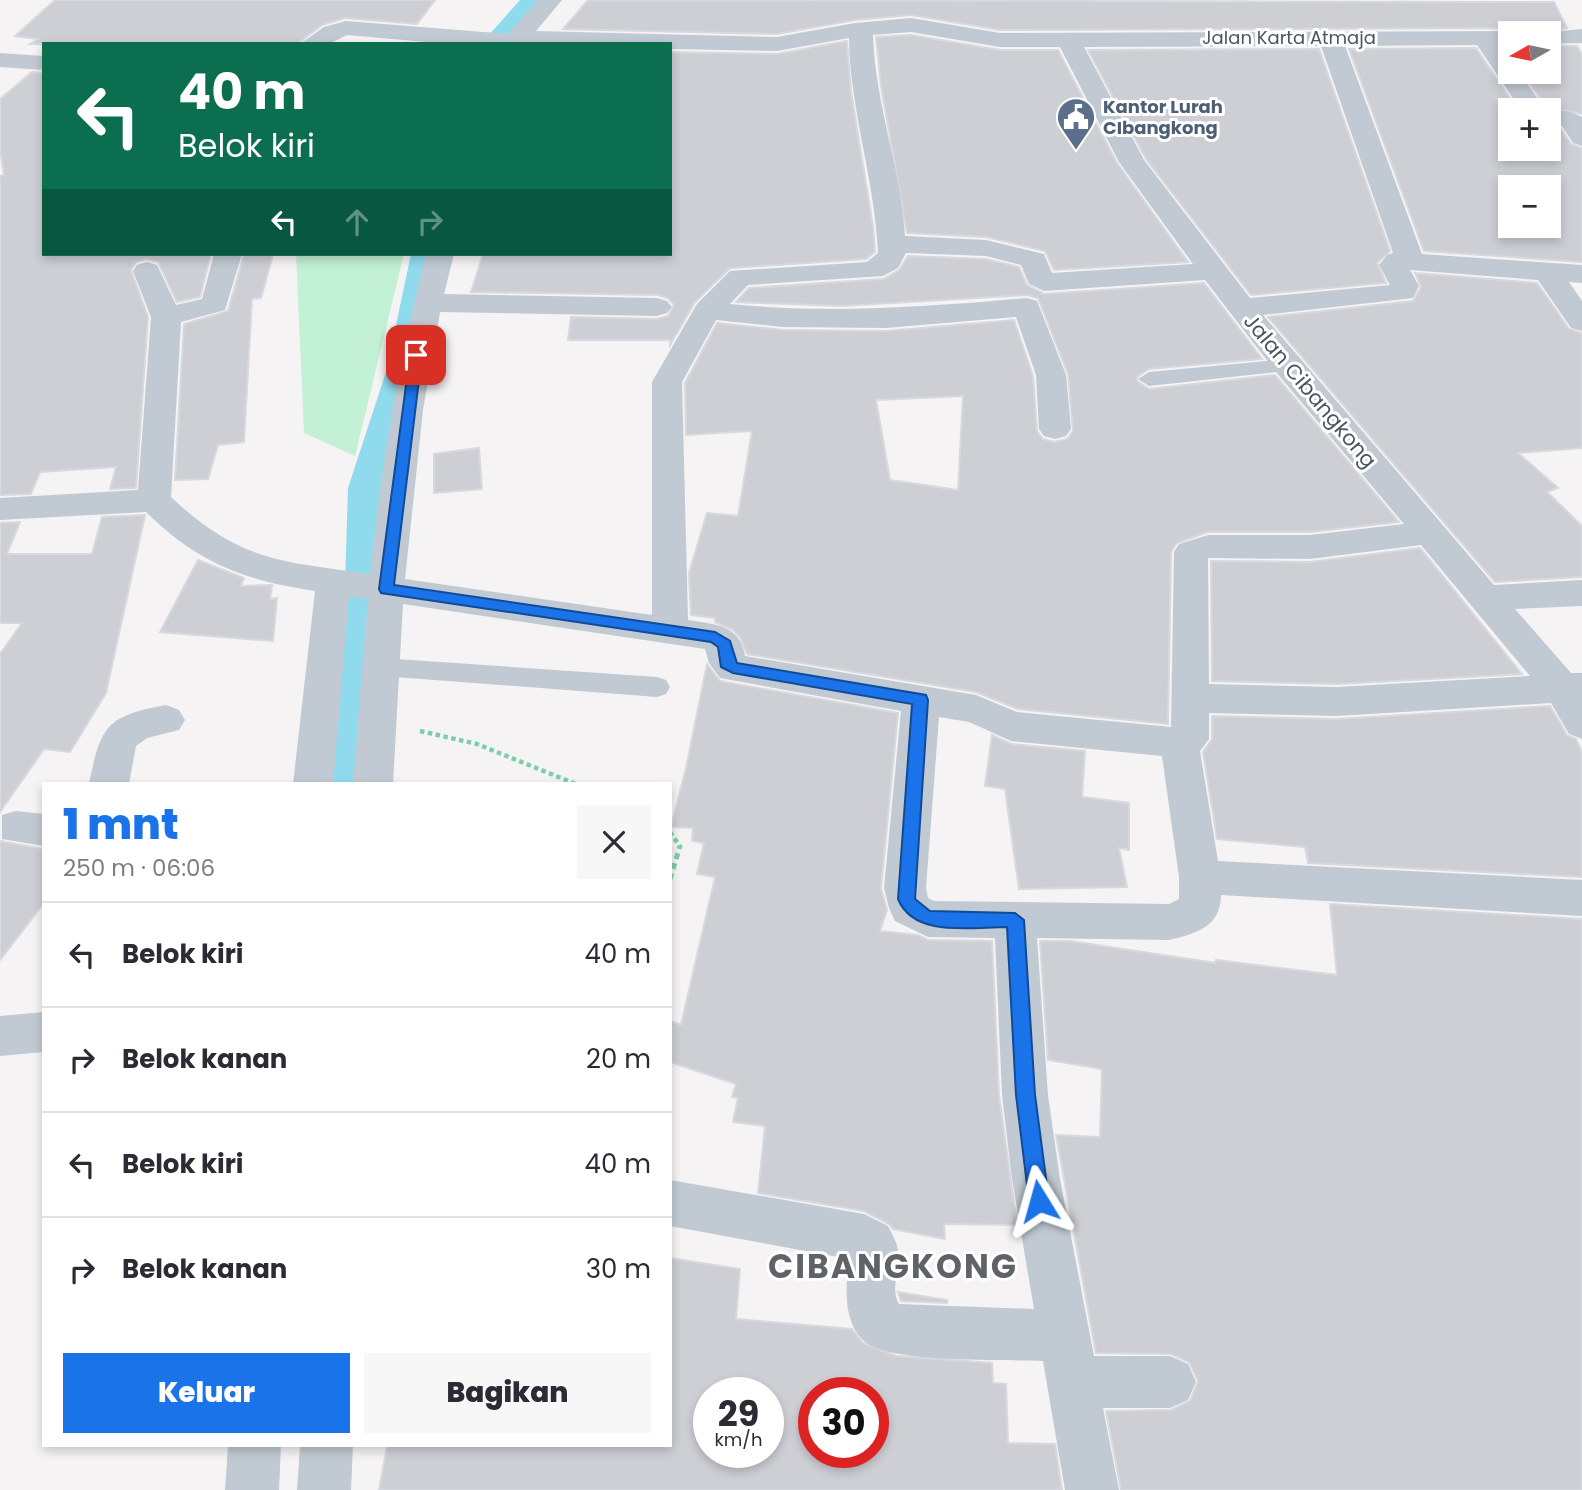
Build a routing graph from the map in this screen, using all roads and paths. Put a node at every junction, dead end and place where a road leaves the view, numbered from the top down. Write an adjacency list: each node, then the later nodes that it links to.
1 (550, 0): 10 (street)
2 (861, 30): 5 (street, Jalan Karta Atmaja); 11 (street, Jalan Karta Atmaja); 17 (street)
3 (1582, 36): 4 (street)
4 (1561, 37)
5 (1067, 38): 6 (street, Jalan Karta Atmaja); 22 (street, Jalan Cibangkong)
6 (1330, 38): 7 (street, Jalan Karta Atmaja); 20 (street)
7 (1484, 38): 8 (street, Jalan Karta Atmaja); 14 (street)
8 (1498, 38)
9 (315, 42): 10 (street, Jalan Karta Atmaja)
10 (512, 42)
11 (672, 43)
12 (0, 60): 13 (street)
13 (42, 63)
14 (1525, 98)
15 (1561, 118): 16 (street)
16 (1582, 138)
17 (892, 244): 22 (street); 28 (street)
18 (228, 256): 29 (street)
19 (440, 256): 25 (street)
20 (1410, 260): 23 (street); 27 (street)
21 (147, 271): 29 (street)
22 (1213, 271): 27 (street, Jalan Cibangkong)
23 (1547, 271): 24 (street); 30 (street)
24 (1582, 274)
25 (429, 303): 26 (street); 37 (street)
26 (657, 307)
27 (1242, 308): 31 (street, Jalan Cibangkong)
28 (707, 310): 33 (street); 40 (street)
29 (166, 317): 34 (street)
30 (1582, 322)
31 (1287, 365): 32 (lane); 36 (street, Jalan Cibangkong)
32 (1149, 379)
33 (1055, 429)
34 (154, 500): 35 (street); 37 (street)
35 (0, 509)
36 (1428, 532): 39 (street, Jalan Cibangkong); 44 (street)
37 (360, 587): 40 (street); 41 (street); 51 (street)
38 (1582, 593): 39 (street)
39 (1483, 598): 43 (street, Jalan Cibangkong)
40 (670, 629): 45 (street)
41 (382, 667): 42 (lane); 47 (street)
42 (657, 687)
43 (1572, 687): 44 (street); 48 (street, Jalan Cibangkong)
44 (1190, 697): 49 (street)
45 (920, 700): 49 (street); 58 (street)
46 (166, 720): 50 (street)
47 (378, 723): 52 (street); 53 (path)
48 (1582, 724)
49 (1179, 743): 56 (street)
50 (109, 782)
51 (313, 782)
52 (373, 782)
53 (571, 782)
54 (672, 835): 55 (path)
55 (672, 873)
56 (1200, 877): 57 (street); 58 (street)
57 (1582, 898)
58 (1015, 920): 62 (street)
59 (42, 1032): 60 (street)
60 (0, 1036)
61 (672, 1203): 62 (street)
62 (1068, 1359): 63 (street); 68 (street)
63 (1170, 1382)
64 (255, 1447): 66 (street)
65 (327, 1447): 67 (street)
66 (252, 1490)
67 (324, 1490)
68 (1092, 1490)

